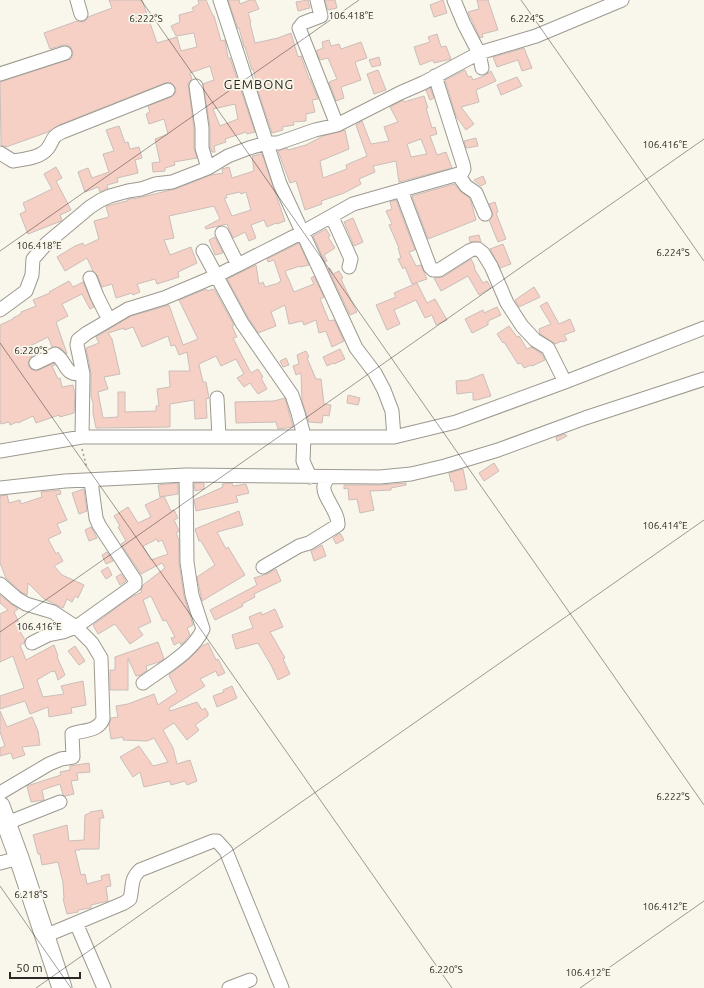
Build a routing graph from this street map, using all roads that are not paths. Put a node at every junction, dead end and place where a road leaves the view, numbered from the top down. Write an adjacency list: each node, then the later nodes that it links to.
1 (77, 0): 6 (street)
2 (220, 0): 15 (street)
3 (317, 0): 14 (street)
4 (454, 0): 8 (street)
5 (622, 0): 8 (street)
6 (82, 14)
7 (65, 53): 10 (street)
8 (479, 53): 9 (street); 11 (street)
9 (482, 68)
10 (0, 74)
11 (435, 76): 14 (street); 18 (street)
12 (196, 86): 17 (street)
13 (168, 90): 16 (street)
14 (337, 125): 15 (street)
15 (267, 144): 17 (street); 22 (street)
16 (0, 153)
17 (208, 168): 29 (street)
18 (458, 175): 19 (street); 20 (street)
19 (400, 190): 21 (street); 35 (street)
20 (485, 214)
21 (332, 217): 22 (street); 26 (street)
22 (303, 232): 25 (street); 37 (street)
23 (222, 233): 25 (street)
24 (203, 250): 27 (street)
25 (238, 265): 27 (street)
26 (349, 267)
27 (216, 276): 30 (street); 39 (street)
28 (90, 278): 30 (street)
29 (0, 310)
30 (109, 320): 33 (street)
31 (704, 328): 35 (street)
32 (36, 363): 33 (street)
33 (83, 374): 40 (street)
34 (704, 379): 43 (street)
35 (565, 382): 37 (street)
36 (217, 398): 38 (street)
37 (394, 436): 39 (street)
38 (220, 437): 39 (street); 40 (street)
39 (303, 439): 44 (street)
40 (82, 441): 41 (street)
41 (0, 451)
42 (186, 476): 44 (street); 45 (street); 51 (street)
43 (329, 477): 44 (street); 47 (street)
44 (310, 478)
45 (91, 481): 46 (street); 49 (street)
46 (0, 488)
47 (263, 567)
48 (0, 584): 49 (street)
49 (76, 627): 50 (street); 52 (street)
50 (32, 643)
51 (143, 683)
52 (0, 793)
53 (60, 802): 54 (street)
54 (3, 814): 55 (highway)
55 (19, 858): 56 (street); 58 (highway)
56 (0, 863)
57 (76, 923): 58 (street); 61 (street); 63 (street)
58 (45, 936): 60 (highway)
59 (250, 980): 62 (street)
60 (62, 988)
61 (104, 988)
62 (229, 988)
63 (282, 988)

